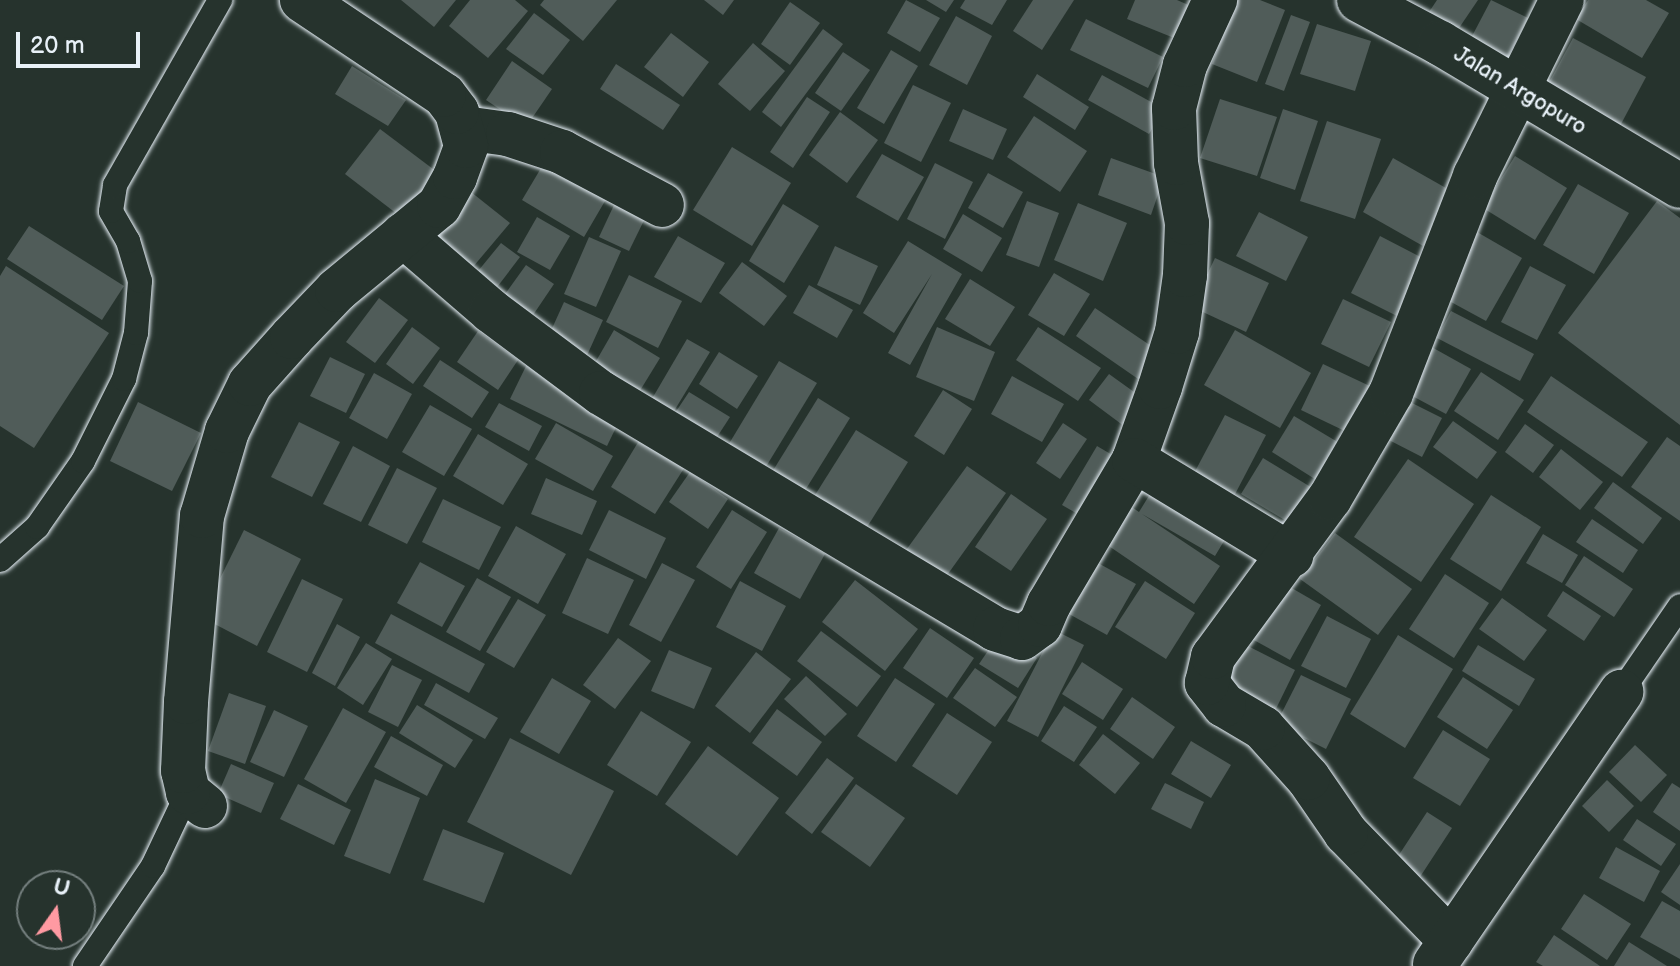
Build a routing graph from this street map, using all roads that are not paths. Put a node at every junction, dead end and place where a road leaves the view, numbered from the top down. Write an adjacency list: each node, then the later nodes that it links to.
1 (220, 0): 13 (lane)
2 (302, 0): 7 (street)
3 (1215, 0): 11 (street)
4 (1359, 0): 6 (street, Jalan Argopuro)
5 (1562, 0): 6 (street)
6 (1518, 90): 8 (street, Jalan Argopuro); 12 (street)
7 (464, 128): 9 (street); 10 (street)
8 (1680, 186)
9 (662, 205)
10 (403, 235): 11 (street); 16 (street)
11 (1134, 460): 12 (street)
12 (1291, 555): 17 (street)
13 (0, 560)
14 (1680, 606): 15 (lane)
15 (1621, 692): 17 (street)
16 (197, 799): 18 (lane)
17 (1442, 954)
18 (85, 966)

